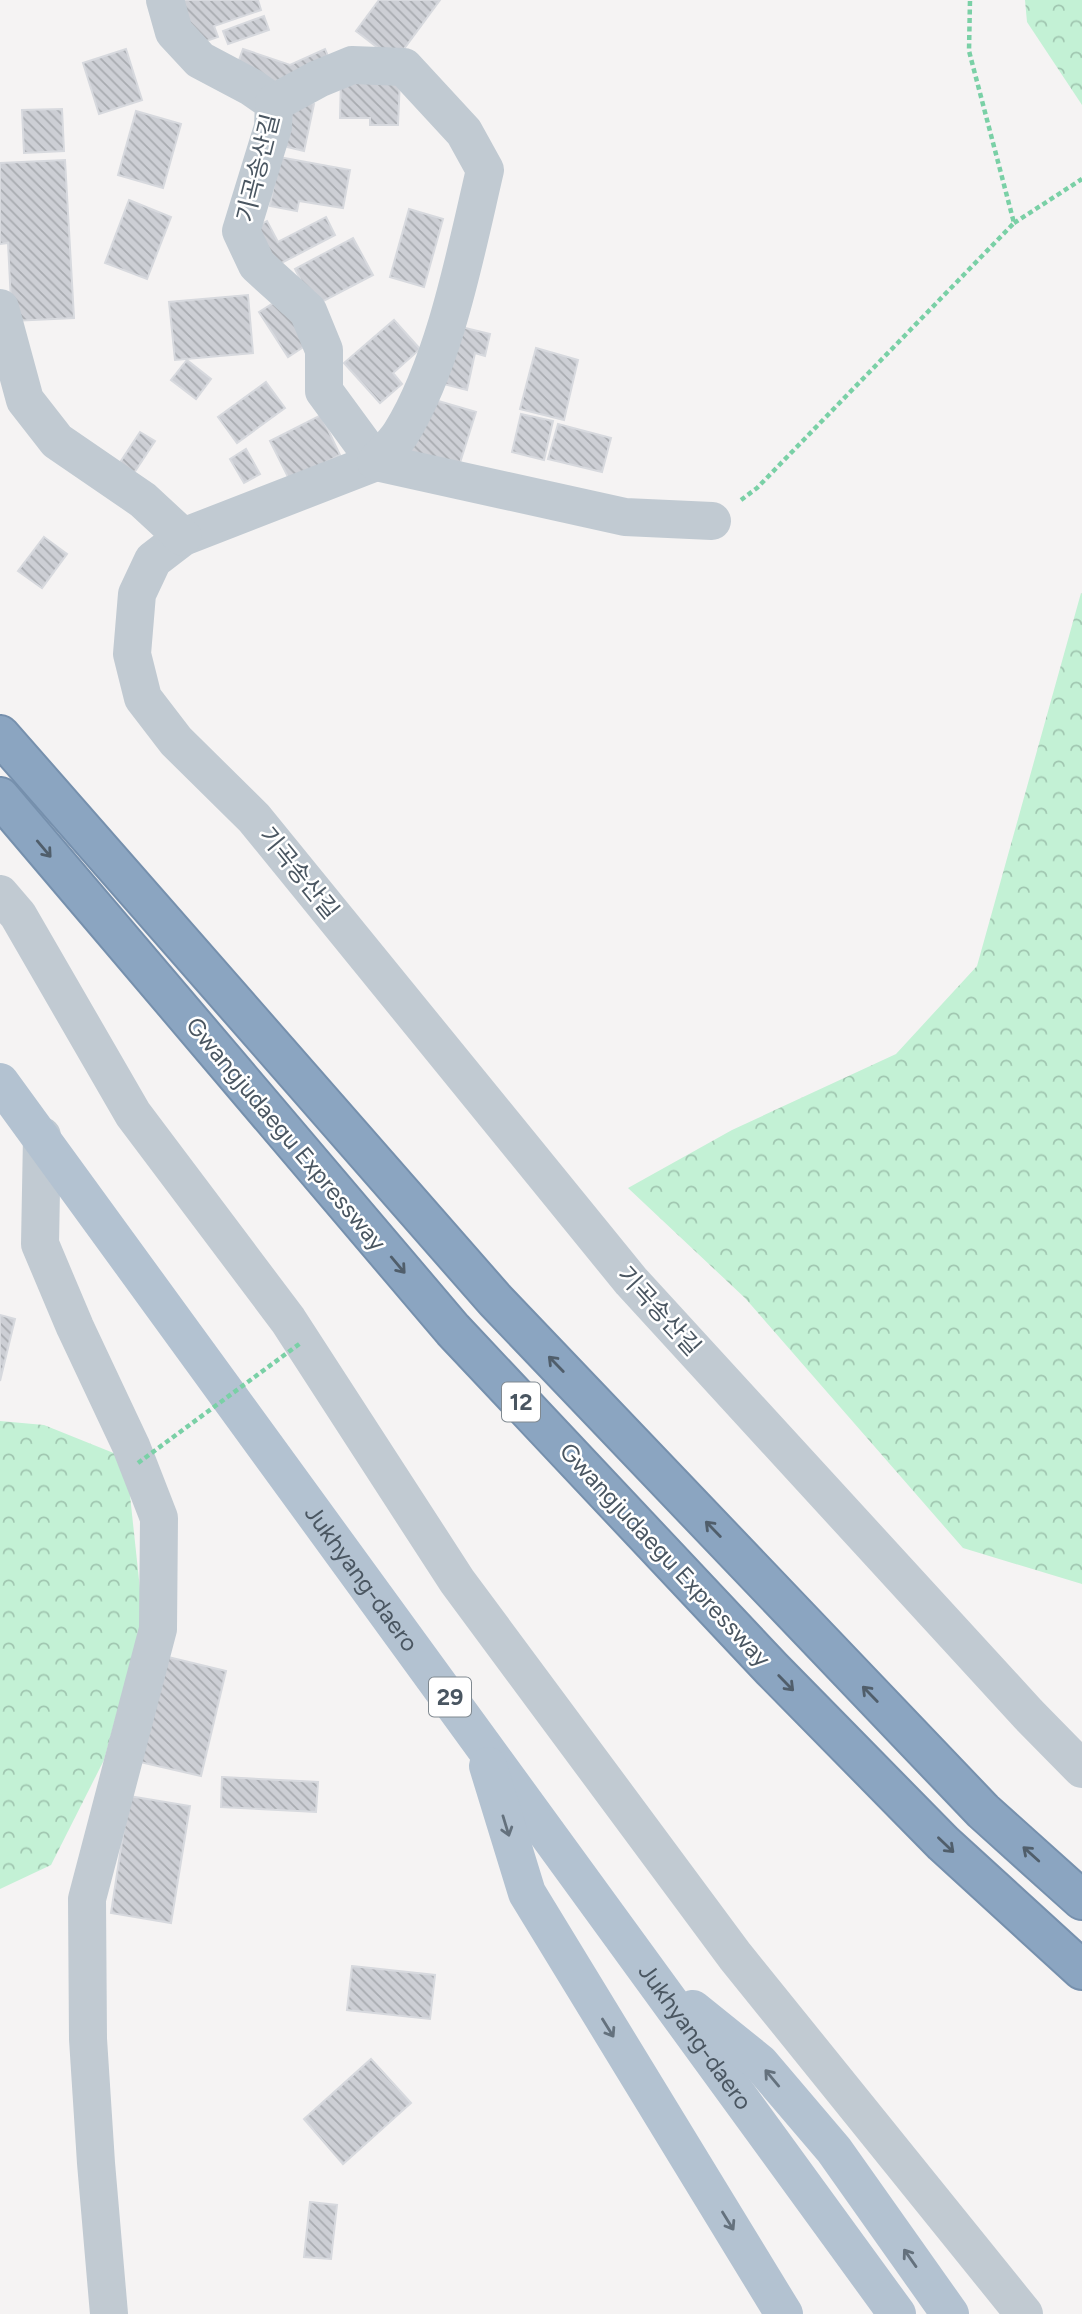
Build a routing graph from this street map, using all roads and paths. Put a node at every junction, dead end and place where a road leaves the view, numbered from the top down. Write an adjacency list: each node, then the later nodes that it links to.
1 (165, 0): 3 (street, 기곡송산길)
2 (970, 0): 5 (path)
3 (274, 103): 7 (street, 기곡송산길); 7 (street)
4 (1082, 179): 5 (path)
5 (1014, 223): 8 (path)
6 (0, 307): 9 (street)
7 (376, 462): 8 (street); 9 (street, 기곡송산길)
8 (712, 521)
9 (183, 537): 18 (street, 기곡송산길)
10 (0, 735): 19 (highway, Gwangjudaegu Expressway / 12, one-way to 10)
11 (0, 797): 20 (highway, Gwangjudaegu Expressway / 12, one-way to 20)
12 (0, 894): 15 (street)
13 (0, 1082): 14 (main road, Jukhyang-daero / 29)
14 (42, 1136): 16 (street); 17 (main road, Jukhyang-daero / 29)
15 (302, 1342): 16 (path, bridge); 26 (street)
16 (138, 1463): 22 (street)
17 (479, 1737): 21 (main road, Jukhyang-daero / 29); 23 (main road, one-way to 23)
18 (1082, 1769)
19 (1082, 1900)
20 (1082, 1970)
21 (653, 1977): 24 (main road, Jukhyang-daero / 29); 25 (main road, one-way to 21)
22 (110, 2314)
23 (784, 2314)
24 (897, 2314)
25 (950, 2314)
26 (1024, 2314)

